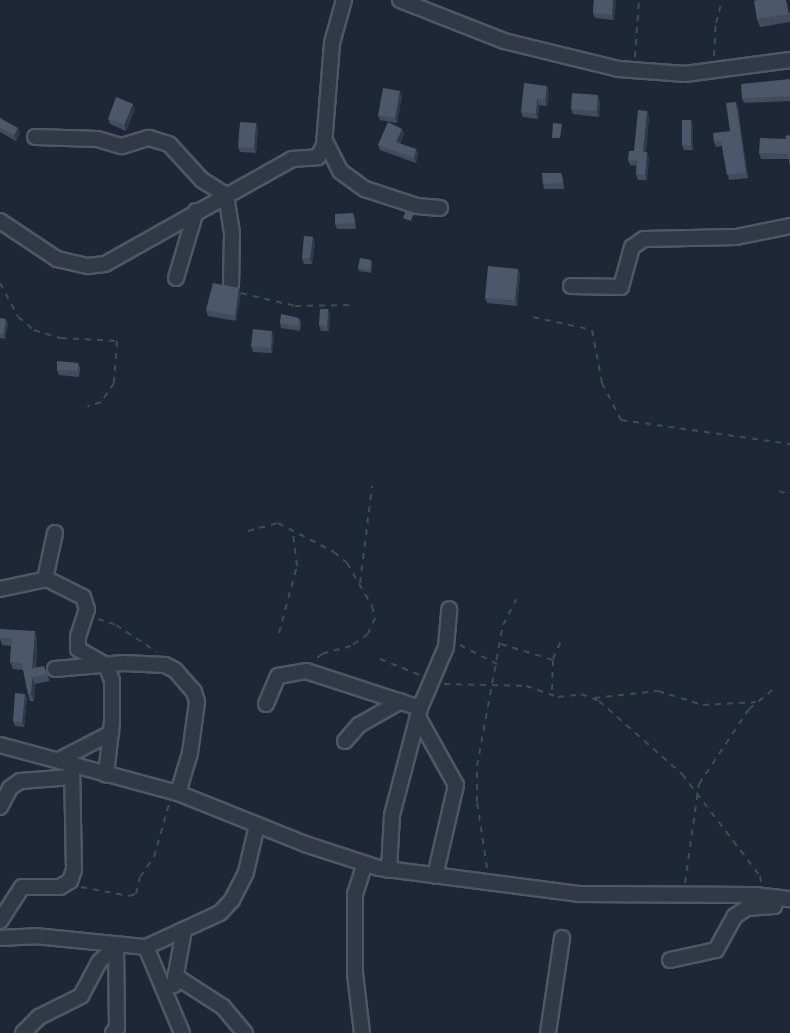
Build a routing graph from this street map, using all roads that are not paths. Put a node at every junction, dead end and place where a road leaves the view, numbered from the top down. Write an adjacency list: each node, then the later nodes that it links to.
1 (344, 0): 5 (street)
2 (400, 0): 3 (street)
3 (790, 60)
4 (35, 137): 6 (street)
5 (325, 140): 6 (street); 7 (street)
6 (226, 195): 8 (street); 12 (street)
7 (440, 208)
8 (196, 211): 9 (street); 11 (street)
9 (0, 221)
10 (790, 226): 13 (street)
11 (176, 278)
12 (231, 284)
13 (571, 286)
14 (55, 533): 15 (street)
15 (45, 579): 16 (street); 18 (street)
16 (0, 589)
17 (449, 609): 22 (street)
18 (106, 665): 19 (street); 23 (street); 28 (street)
19 (55, 669)
20 (401, 701): 21 (street); 22 (street); 24 (street)
21 (266, 704)
22 (419, 712): 32 (street); 33 (street)
23 (111, 733): 26 (street); 27 (street)
24 (345, 741)
25 (0, 745): 26 (street)
26 (68, 767): 27 (street); 29 (street); 35 (street)
27 (106, 775): 28 (street)
28 (175, 792): 30 (street)
29 (0, 807)
30 (257, 825): 31 (street); 36 (street)
31 (365, 864): 32 (street); 48 (street)
32 (389, 870): 33 (street)
33 (435, 876): 34 (street)
34 (776, 897): 41 (street)
35 (0, 921)
36 (184, 930): 40 (street); 42 (street)
37 (0, 938): 39 (street)
38 (562, 938): 49 (street)
39 (116, 946): 40 (street); 44 (street); 45 (street)
40 (146, 947): 43 (street)
41 (670, 960)
42 (175, 976): 43 (street); 47 (street)
43 (170, 1005): 46 (street)
44 (23, 1033)
45 (113, 1033)
46 (182, 1033)
47 (245, 1033)
48 (362, 1033)
49 (548, 1033)

